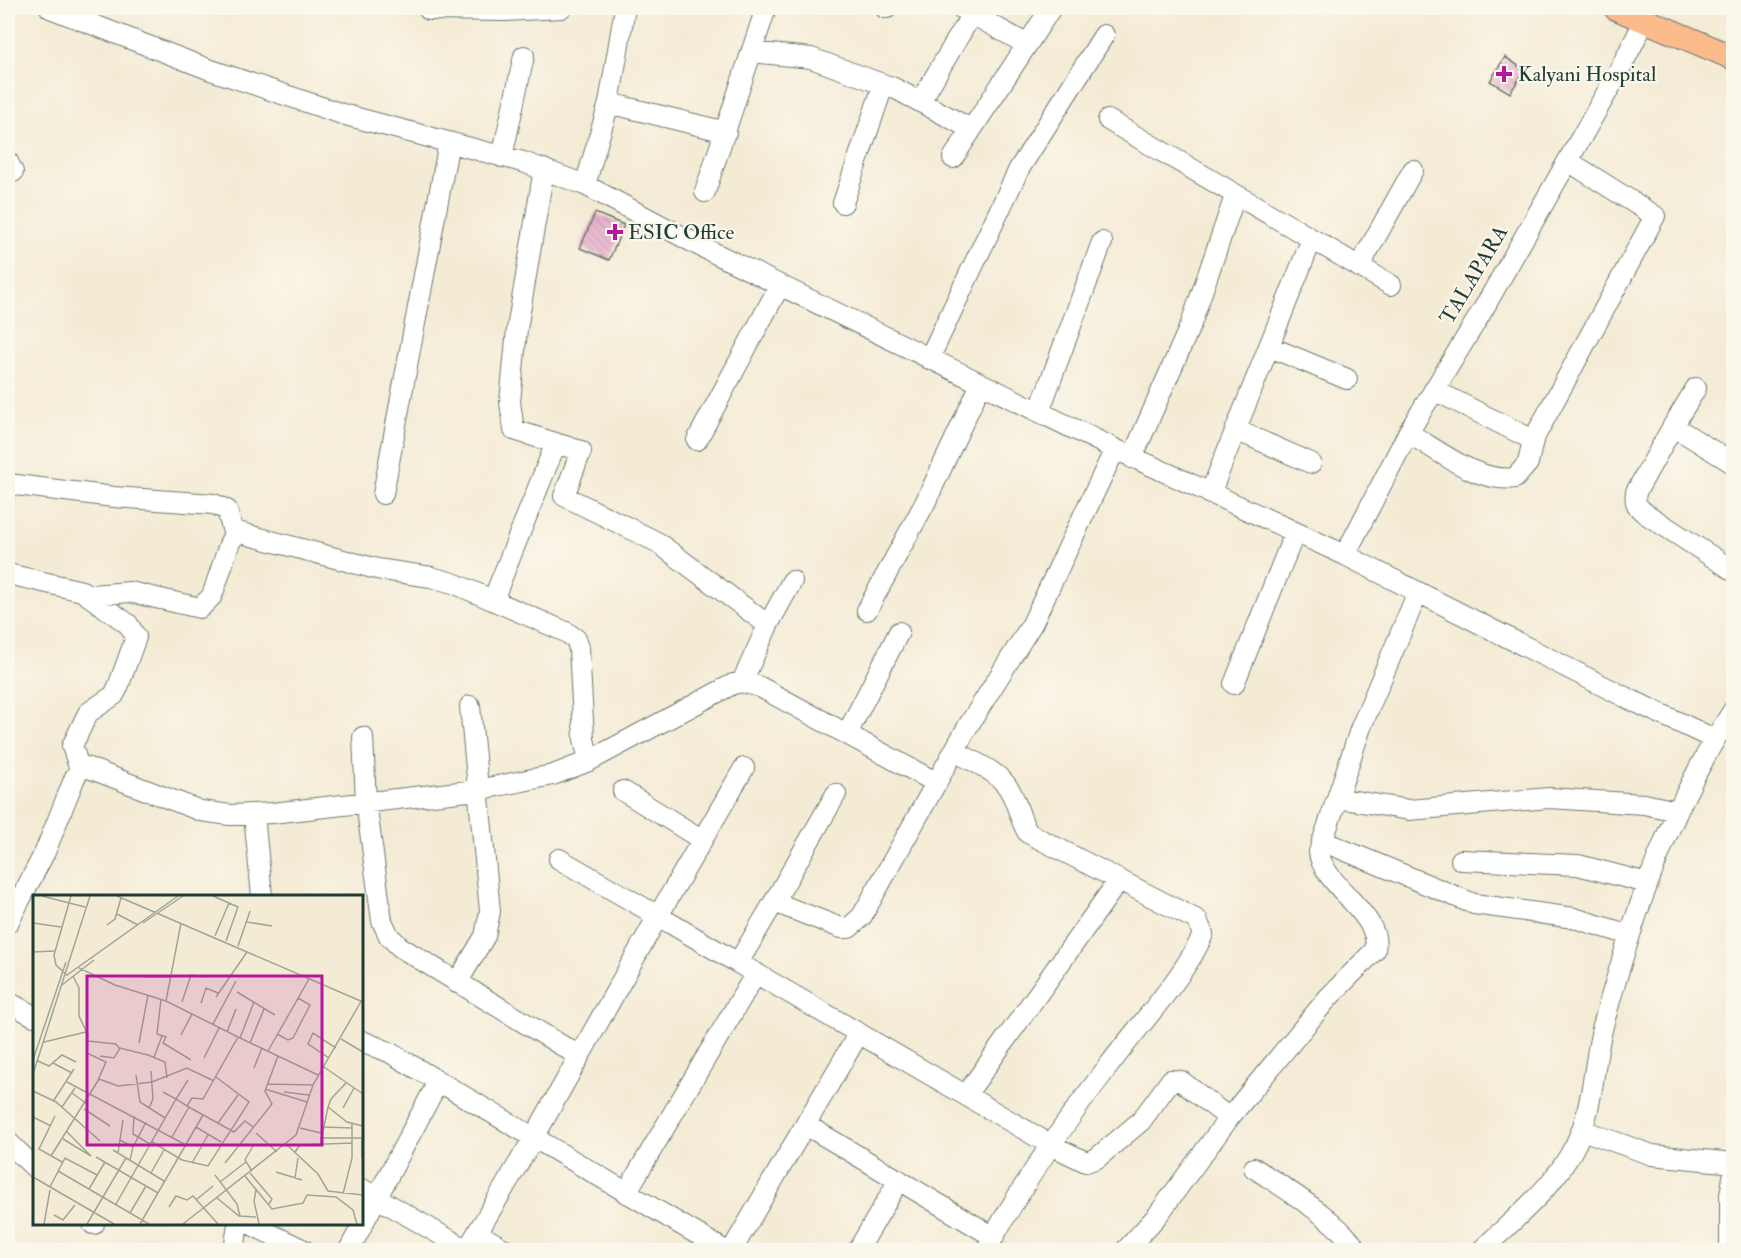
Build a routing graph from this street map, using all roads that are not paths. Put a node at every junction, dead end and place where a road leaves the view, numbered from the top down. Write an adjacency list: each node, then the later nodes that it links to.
1 (50, 8): 22 (street)
2 (561, 8): 7 (street)
3 (625, 8): 18 (street)
4 (766, 8): 13 (street)
5 (1051, 8): 12 (street)
6 (1616, 8): 9 (main road)
7 (429, 10)
8 (967, 11): 12 (street); 17 (street)
9 (1649, 14): 11 (main road); 15 (main road); 25 (street, TALAPARA)
10 (1104, 35): 38 (street)
11 (1734, 42)
12 (1026, 44): 20 (street)
13 (752, 52): 16 (street); 21 (street)
14 (524, 56): 23 (street)
15 (1734, 58)
16 (888, 86): 17 (street); 31 (street)
17 (920, 102): 20 (street)
18 (609, 103): 21 (street); 28 (street)
19 (1108, 120): 30 (street)
20 (971, 129): 24 (street)
21 (726, 132): 29 (street)
22 (449, 142): 23 (street); 54 (street)
23 (502, 156): 26 (street)
24 (953, 158)
25 (1568, 161): 42 (street, TALAPARA); 48 (street)
26 (544, 169): 28 (street); 49 (street)
27 (1413, 170): 34 (street)
28 (585, 185): 35 (street)
29 (705, 192)
30 (1235, 196): 32 (street); 50 (street)
31 (843, 203)
32 (1311, 241): 34 (street); 37 (street)
33 (1102, 242): 43 (street)
34 (1359, 267): 36 (street)
35 (780, 285): 38 (street); 47 (street)
36 (1391, 285)
37 (1270, 347): 39 (street); 45 (street)
38 (929, 359): 40 (street)
39 (1347, 379)
40 (981, 384): 43 (street); 65 (street)
41 (1696, 388): 44 (street)
42 (1434, 390): 46 (street, TALAPARA); 48 (street)
43 (1038, 412): 50 (street)
44 (1673, 426): 52 (street); 59 (street)
45 (1236, 430): 51 (street); 55 (street)
46 (1408, 433): 48 (street); 58 (street, TALAPARA)
47 (697, 440)
48 (1533, 440)
49 (556, 443): 64 (street); 66 (street)
50 (1124, 453): 55 (street); 75 (street)
51 (1311, 463)
52 (1734, 464)
53 (8, 484): 57 (street)
54 (383, 494)
55 (1210, 494): 56 (street)
56 (1295, 532): 58 (street); 69 (street)
57 (234, 536): 63 (street); 64 (street)
58 (1345, 555): 62 (street)
59 (1734, 571)
60 (8, 574): 63 (street)
61 (792, 581): 66 (street)
62 (1418, 592): 74 (street); 83 (street)
63 (91, 595): 78 (street)
64 (493, 600): 76 (street)
65 (867, 609)
66 (768, 625): 68 (street)
67 (898, 632): 72 (street)
68 (742, 682): 72 (street); 76 (street)
69 (1234, 684)
70 (470, 706): 80 (street)
71 (1734, 709): 74 (street)
72 (847, 734): 79 (street)
73 (363, 737): 84 (street)
74 (1714, 738): 85 (street)
75 (954, 751): 79 (street); 91 (street)
76 (589, 761): 80 (street)
77 (744, 768): 87 (street)
78 (80, 770): 86 (street); 93 (street)
79 (937, 783): 95 (street)
80 (477, 790): 84 (street); 101 (street)
81 (623, 791): 87 (street)
82 (836, 794): 95 (street)
83 (1338, 798): 85 (street); 88 (street)
84 (366, 802): 86 (street); 101 (street)
85 (1677, 811): 92 (street)
86 (254, 815): 94 (street)
87 (701, 839): 96 (street)
88 (1322, 842): 98 (street); 109 (street)
89 (559, 859): 96 (street)
90 (1461, 860): 92 (street)
91 (1119, 880): 108 (street); 114 (street)
92 (1647, 883): 98 (street)
93 (22, 892): 97 (street)
94 (262, 895)
95 (774, 902): 99 (street)
96 (658, 916): 99 (street); 106 (street)
97 (8, 923)
98 (1630, 935): 111 (street)
99 (738, 963): 100 (street)
100 (756, 973): 104 (street); 121 (street)
101 (457, 983): 106 (street)
102 (8, 1002): 103 (street)
103 (33, 1015)
104 (859, 1033): 108 (street); 110 (street)
105 (363, 1041): 107 (street)
106 (579, 1056): 112 (street)
107 (438, 1082): 112 (street); 120 (street)
108 (966, 1095): 114 (street)
109 (1229, 1118): 114 (street); 137 (street)
110 (806, 1125): 119 (street); 135 (street)
111 (1582, 1130): 115 (street); 139 (street)
112 (533, 1139): 121 (street); 127 (street)
113 (8, 1142): 116 (street)
114 (1051, 1145): 128 (street)
115 (1734, 1163)
116 (33, 1166)
117 (1254, 1168): 138 (street)
118 (1734, 1172): 122 (street)
119 (899, 1180): 128 (street); 136 (street)
120 (368, 1193): 123 (street); 129 (street)
121 (626, 1193): 134 (street)
122 (1732, 1202): 140 (street)
123 (363, 1208)
124 (238, 1225): 130 (street)
125 (252, 1225): 131 (street)
126 (358, 1225): 132 (street)
127 (477, 1233): 129 (street); 133 (street)
128 (990, 1244)
129 (467, 1250)
130 (234, 1251)
131 (304, 1251)
132 (349, 1251)
133 (506, 1251)
134 (724, 1251)
135 (732, 1251)
136 (858, 1251)
137 (1126, 1251)
138 (1357, 1251)
139 (1482, 1251)
140 (1730, 1251)

